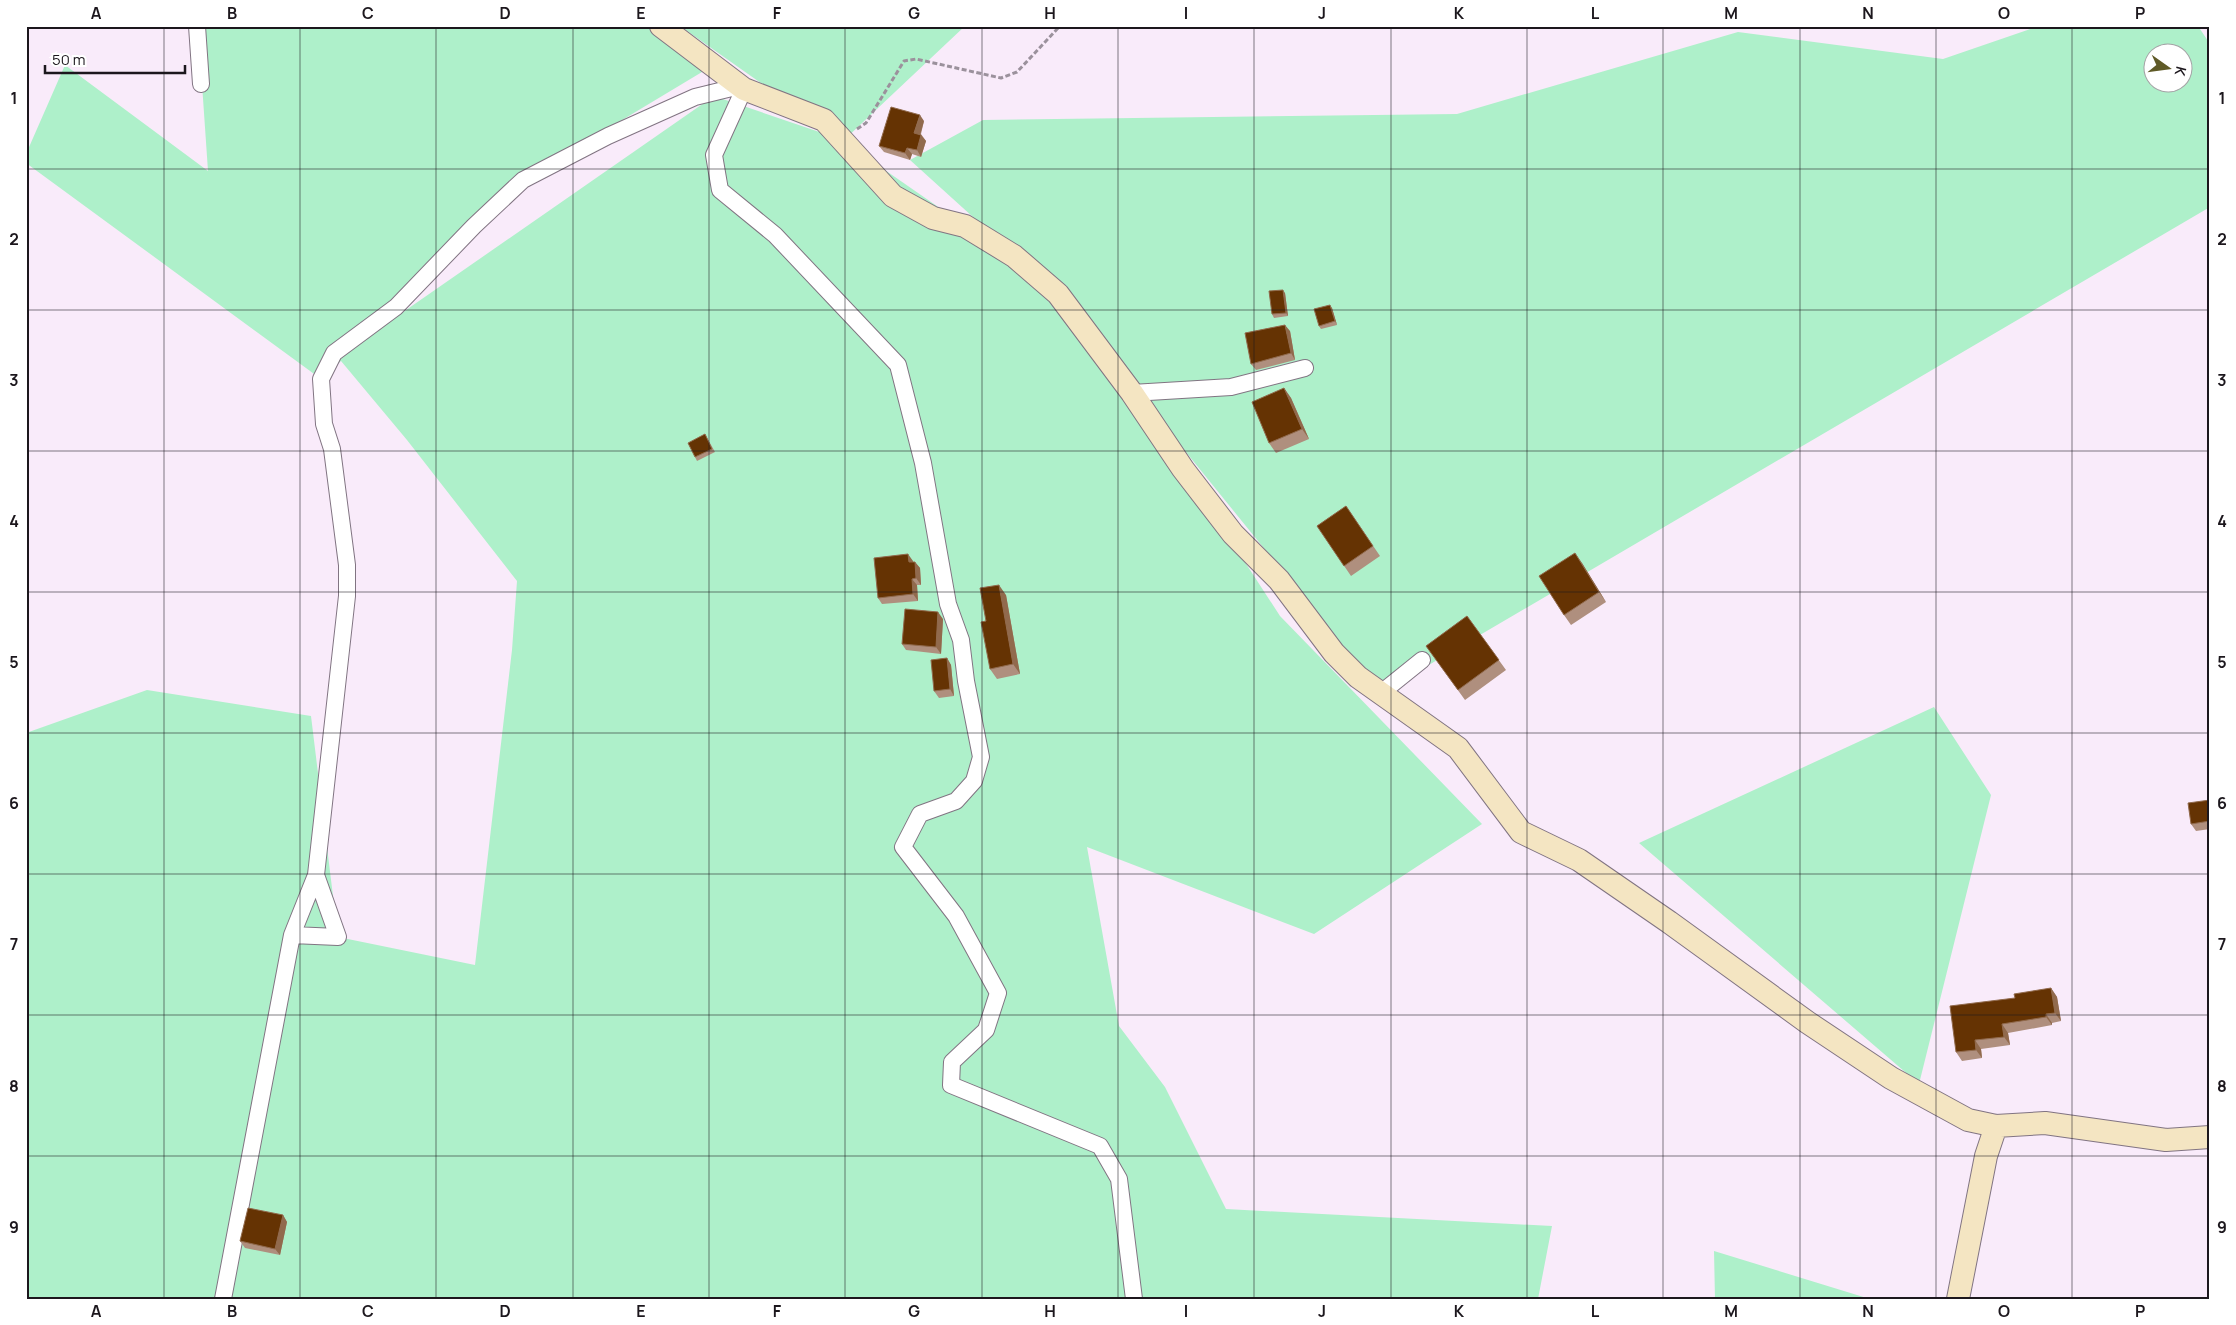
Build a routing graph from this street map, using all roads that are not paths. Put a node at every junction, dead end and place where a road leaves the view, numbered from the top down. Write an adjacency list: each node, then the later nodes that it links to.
1 (197, 26): 3 (street)
2 (661, 26): 4 (street)
3 (200, 84)
4 (742, 88): 6 (street); 9 (street); 14 (street)
5 (1305, 368): 6 (street)
6 (1132, 393): 8 (street)
7 (1422, 660): 8 (street)
8 (1382, 693): 11 (street)
9 (316, 875): 10 (street); 10 (street)
10 (292, 935): 13 (street)
11 (1996, 1126): 12 (street); 15 (street)
12 (2210, 1137)
13 (223, 1299)
14 (1134, 1299)
15 (1958, 1299)

